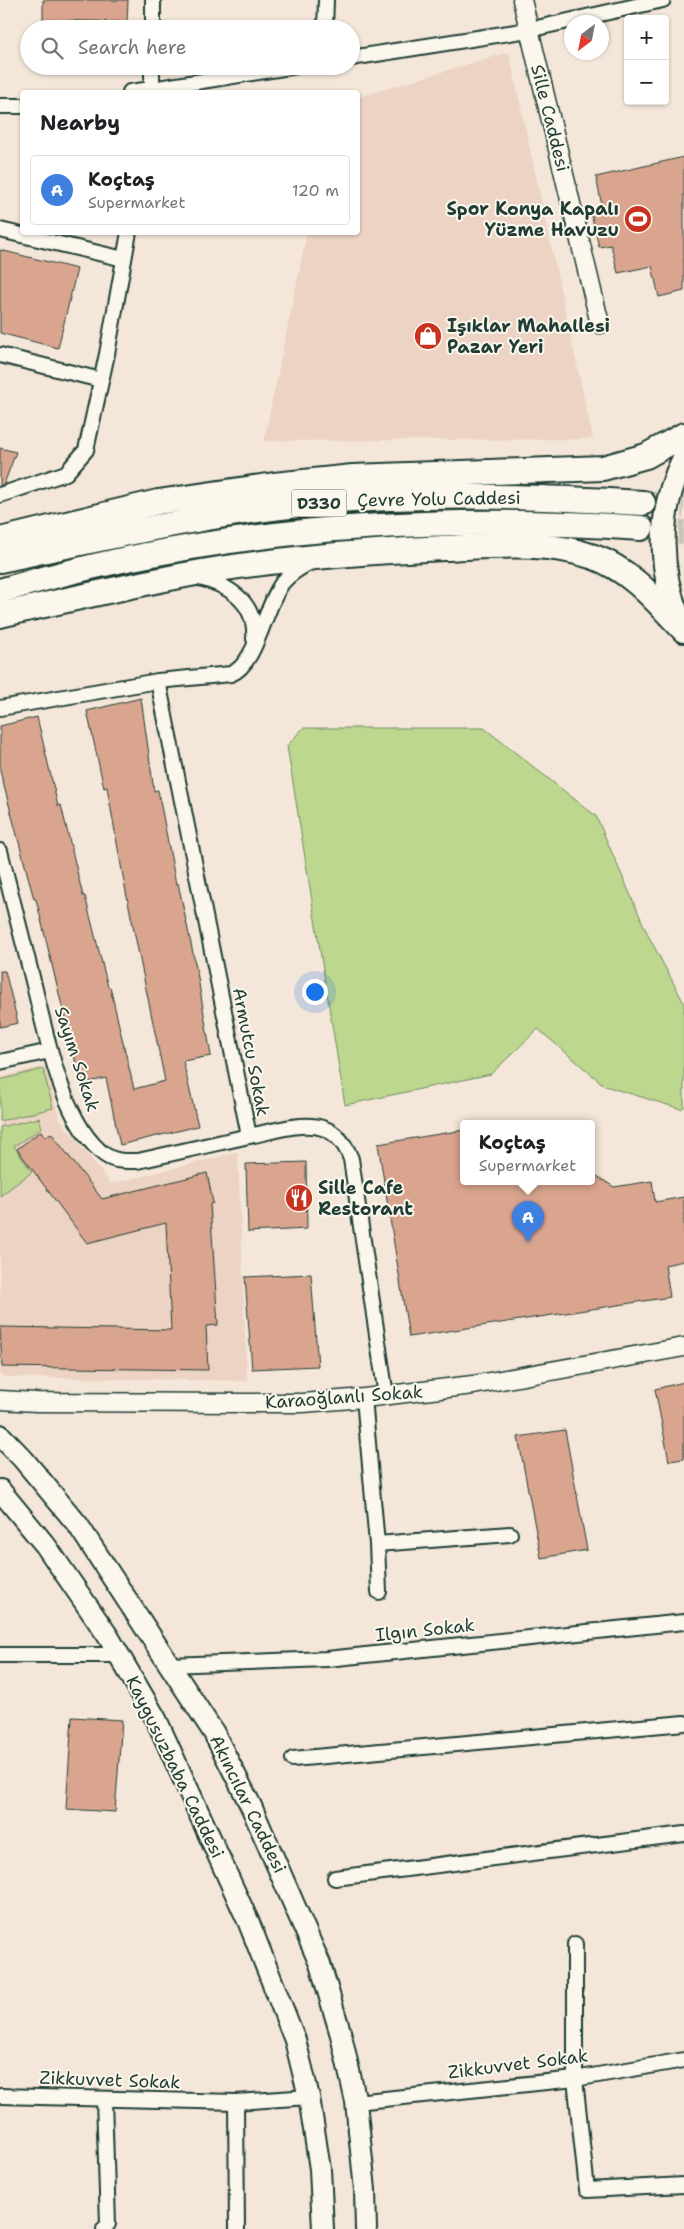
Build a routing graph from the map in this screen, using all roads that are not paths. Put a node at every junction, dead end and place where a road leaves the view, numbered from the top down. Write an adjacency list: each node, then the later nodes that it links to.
1 (153, 0): 5 (street)
2 (326, 0): 6 (street)
3 (522, 0): 7 (street, Sille Caddesi)
4 (663, 0): 7 (street)
5 (153, 20)
6 (325, 20)
7 (528, 30): 8 (street); 20 (street, Sille Caddesi)
8 (360, 57)
9 (152, 75): 11 (street)
10 (244, 75): 12 (street)
11 (152, 90)
12 (158, 90)
13 (0, 106): 14 (street)
14 (20, 106)
15 (0, 230): 16 (street)
16 (20, 235)
17 (21, 235): 19 (street)
18 (128, 235): 19 (street)
19 (124, 259): 22 (street)
20 (600, 324)
21 (0, 355): 22 (street)
22 (101, 380): 25 (street)
23 (684, 436): 28 (highway)
24 (684, 458): 34 (main road)
25 (0, 495)
26 (643, 503): 30 (highway, Çevre Yolu Caddesi / D330)
27 (641, 528): 32 (highway, Çevre Yolu Caddesi / D330)
28 (0, 540)
29 (325, 556): 31 (highway); 34 (highway); 35 (street)
30 (0, 560)
31 (186, 575): 33 (highway); 35 (street)
32 (0, 591)
33 (0, 614)
34 (684, 630)
35 (253, 645): 36 (street)
36 (158, 681): 37 (street); 41 (street, Armutcu Sokak)
37 (0, 708)
38 (0, 851): 39 (street, Sayım Sokak)
39 (50, 1051): 40 (street); 41 (street, Sayım Sokak)
40 (0, 1062)
41 (249, 1136): 43 (street, Armutcu Sokak)
42 (684, 1347): 43 (street, Karaoğlanlı Sokak)
43 (386, 1396): 44 (street, Karaoğlanlı Sokak)
44 (364, 1398): 45 (street, Karaoğlanlı Sokak); 49 (street)
45 (0, 1400)
46 (0, 1435): 54 (main road, Akıncılar Caddesi)
47 (0, 1490): 53 (main road, Kaygusuzbaba Caddesi)
48 (510, 1534): 49 (street)
49 (376, 1544): 50 (street)
50 (379, 1592)
51 (684, 1622): 54 (street, Ilgın Sokak)
52 (0, 1655): 53 (street)
53 (118, 1655): 63 (main road, Kaygusuzbaba Caddesi)
54 (169, 1665): 66 (main road, Akıncılar Caddesi)
55 (684, 1723): 56 (street)
56 (294, 1759)
57 (684, 1834): 58 (street)
58 (335, 1878)
59 (575, 1944): 61 (street)
60 (684, 2060): 61 (street, Zikkuvvet Sokak)
61 (575, 2079): 66 (street, Zikkuvvet Sokak); 67 (street)
62 (0, 2096): 64 (street, Zikkuvvet Sokak)
63 (309, 2097): 65 (street, Zikkuvvet Sokak); 70 (main road)
64 (104, 2099): 65 (street, Zikkuvvet Sokak); 68 (street)
65 (236, 2102): 69 (street)
66 (356, 2102): 71 (main road, Akıncılar Caddesi)
67 (684, 2185)
68 (104, 2229)
69 (237, 2229)
70 (323, 2229)
71 (366, 2229)

